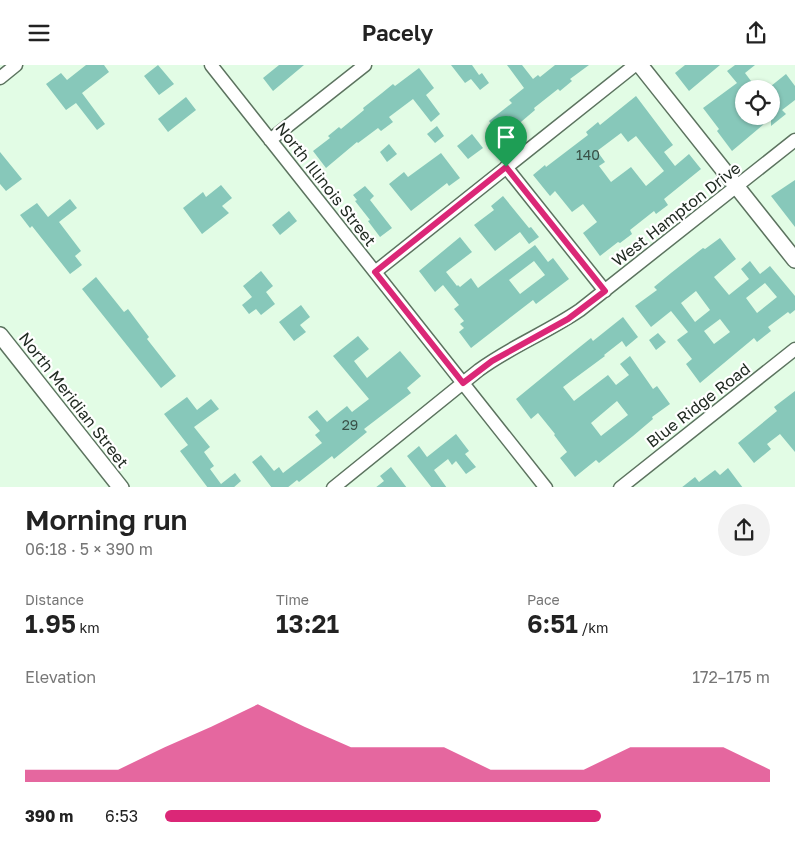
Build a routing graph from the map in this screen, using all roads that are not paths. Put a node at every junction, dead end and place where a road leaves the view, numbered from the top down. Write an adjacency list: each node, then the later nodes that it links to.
1 (16, 65): 6 (street)
2 (211, 65): 7 (street, North Illinois Street)
3 (365, 65): 7 (street)
4 (635, 65): 9 (street)
5 (640, 65): 10 (main road)
6 (0, 78)
7 (270, 140): 12 (street, North Illinois Street)
8 (795, 140): 10 (street, West Hampton Drive)
9 (506, 167): 12 (street); 13 (street)
10 (737, 187): 11 (main road); 13 (street, West Hampton Drive)
11 (795, 260)
12 (375, 272): 16 (street, North Illinois Street)
13 (605, 291): 16 (street, West Hampton Drive)
14 (0, 335): 17 (main road, North Meridian Street)
15 (795, 349): 20 (street, Blue Ridge Road)
16 (463, 383): 18 (street, West Hampton Drive); 19 (street, North Illinois Street)
17 (121, 487)
18 (333, 487)
19 (546, 487)
20 (620, 487)

